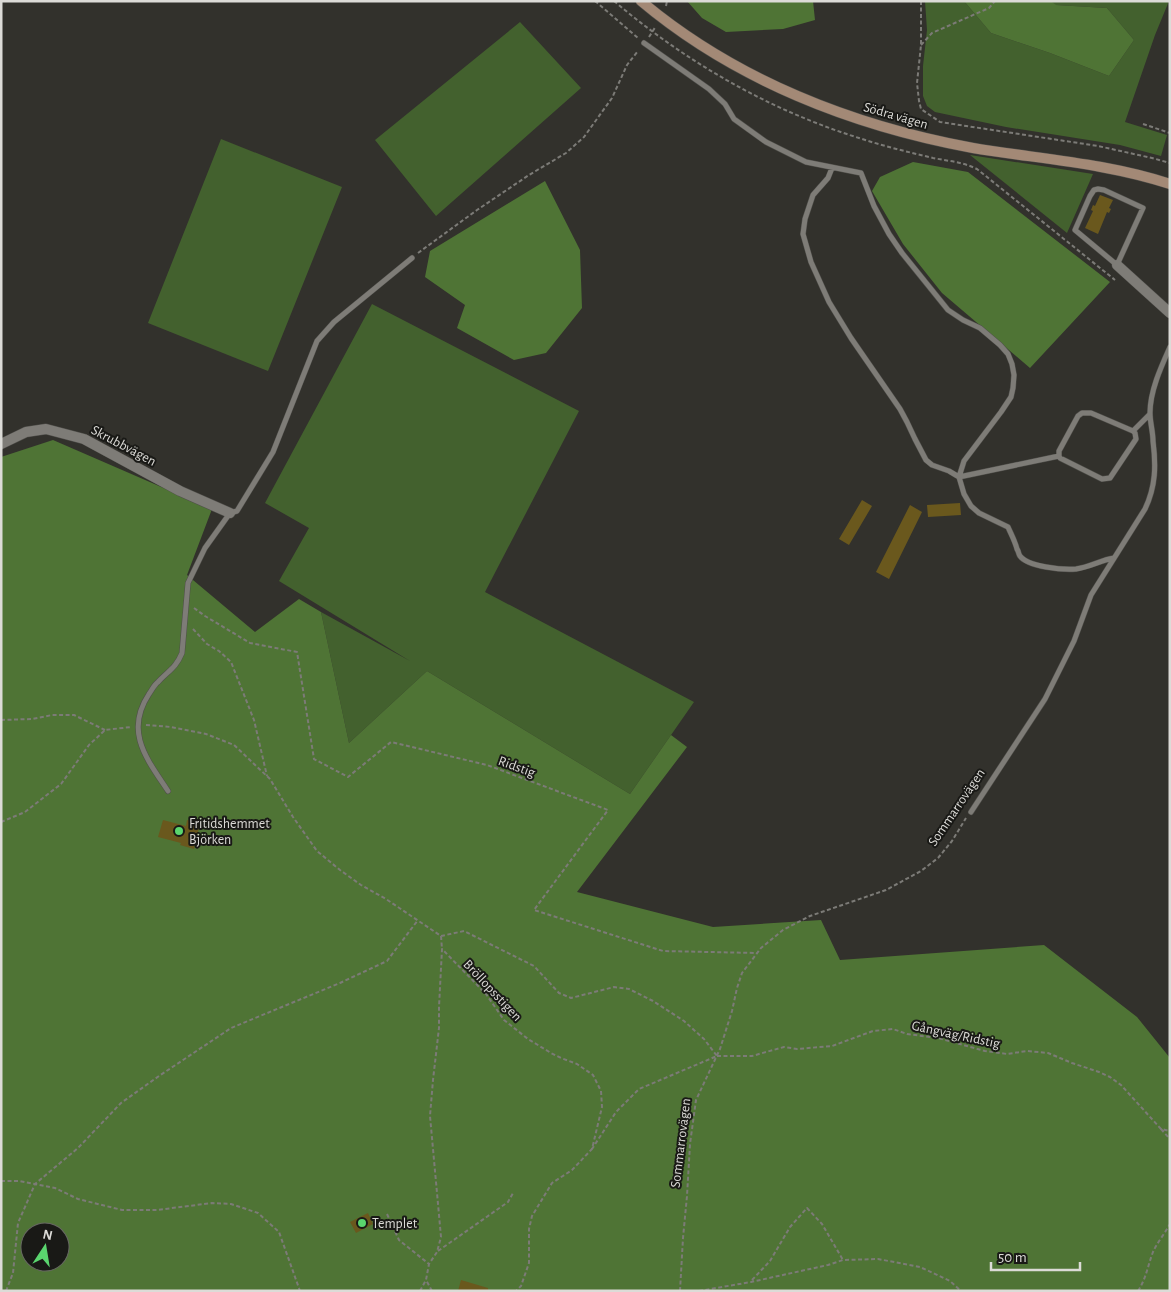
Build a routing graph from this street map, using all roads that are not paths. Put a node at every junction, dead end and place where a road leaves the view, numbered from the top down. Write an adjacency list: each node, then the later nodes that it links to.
1 (641, 1): 4 (main road, Södra vägen)
2 (644, 43): 3 (lane)
3 (832, 168): 13 (lane); 13 (lane)
4 (1170, 184)
5 (412, 258): 14 (lane)
6 (1117, 265): 6 (lane); 7 (street)
7 (1170, 313)
8 (1170, 347): 9 (lane, Sommarrovägen)
9 (1150, 414): 10 (lane); 15 (lane, Sommarrovägen)
10 (1133, 431): 12 (lane); 12 (lane)
11 (1, 444): 14 (street, Skrubbvägen)
12 (1059, 456): 13 (lane)
13 (959, 477): 15 (lane)
14 (230, 513): 16 (lane)
15 (1114, 558): 17 (lane, Sommarrovägen)
16 (168, 791)
17 (971, 812)

